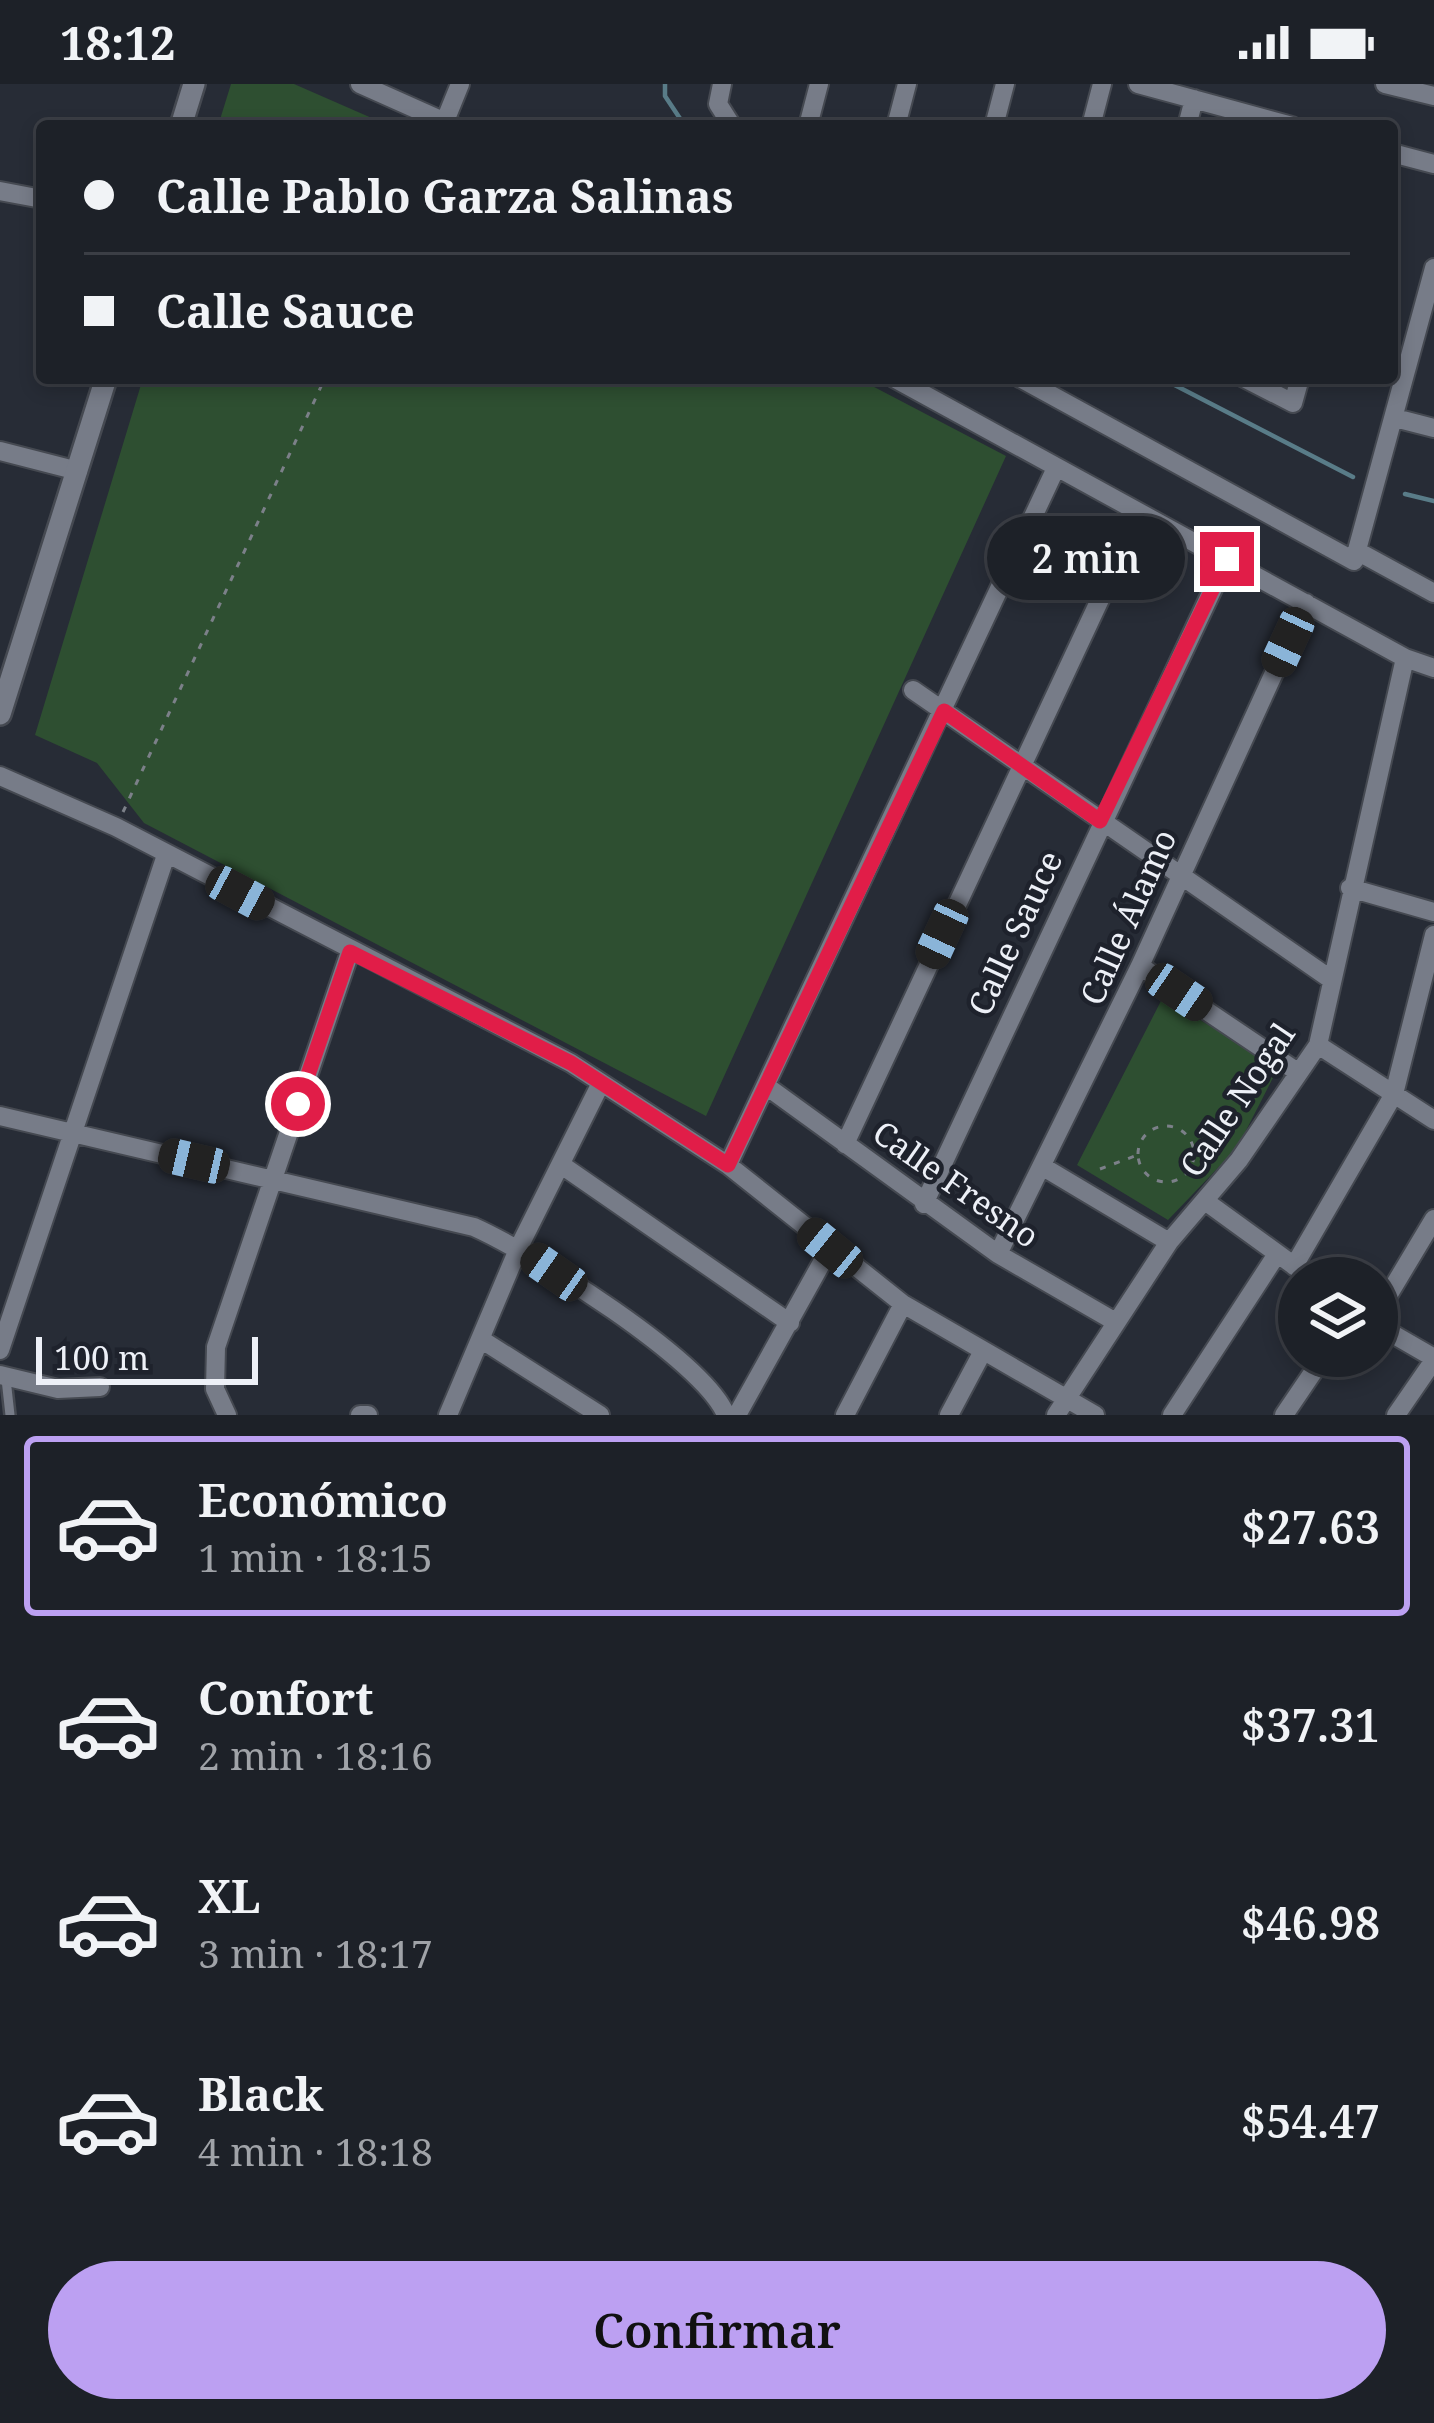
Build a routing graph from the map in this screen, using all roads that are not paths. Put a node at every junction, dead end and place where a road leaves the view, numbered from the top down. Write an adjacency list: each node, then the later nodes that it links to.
1 (194, 84): 13 (street)
2 (360, 84): 14 (street)
3 (460, 84): 15 (street)
4 (722, 84): 16 (street)
5 (819, 84): 17 (street)
6 (907, 84): 18 (street)
7 (1005, 84): 19 (street)
8 (1102, 84): 20 (street)
9 (1138, 84): 12 (street)
10 (1385, 84): 11 (street)
11 (1434, 97)
12 (1194, 99): 21 (street); 22 (street)
13 (183, 120)
14 (442, 120)
15 (450, 120)
16 (728, 120)
17 (810, 120)
18 (898, 120)
19 (996, 120)
20 (1092, 120)
21 (1188, 120)
22 (1266, 120)
23 (1398, 155): 24 (street)
24 (1434, 164)
25 (0, 191): 26 (street)
26 (36, 198)
27 (1434, 268): 33 (street)
28 (104, 384): 37 (street)
29 (904, 384): 36 (street)
30 (1031, 384): 39 (street)
31 (1256, 384): 32 (street)
32 (1298, 384)
33 (1395, 418): 34 (street); 39 (street)
34 (1434, 428)
35 (0, 451): 37 (street)
36 (1055, 470): 38 (street); 46 (street)
37 (78, 471): 47 (street)
38 (1140, 514): 40 (street); 48 (street)
39 (1358, 551): 41 (street)
40 (1227, 559): 42 (street); 50 (street, Calle Sauce)
41 (1434, 593)
42 (1306, 603): 43 (street); 52 (street, Calle Álamo)
43 (1405, 658): 44 (street); 53 (street, Calle Nogal)
44 (1434, 668)
45 (913, 690): 46 (street)
46 (944, 711): 48 (street); 62 (street)
47 (0, 714)
48 (1020, 766): 50 (street); 67 (street)
49 (0, 776): 51 (street)
50 (1100, 821): 52 (street); 73 (street, Calle Sauce)
51 (166, 855): 56 (street); 66 (street)
52 (1179, 875): 57 (street, Calle Álamo); 58 (street)
53 (1350, 888): 54 (street); 58 (street, Calle Nogal)
54 (1434, 913)
55 (1434, 934): 63 (street)
56 (350, 952): 61 (street); 71 (street)
57 (1140, 965): 60 (street); 70 (street, Calle Álamo)
58 (1329, 978): 59 (street, Calle Nogal)
59 (1318, 1045): 60 (street, Calle Nogal); 63 (street)
60 (1296, 1071): 72 (street, Calle Nogal)
61 (601, 1083): 68 (street); 69 (street)
62 (769, 1088): 67 (street, Calle Fresno); 68 (street)
63 (1394, 1094): 65 (street); 82 (street)
64 (0, 1116): 66 (street)
65 (1434, 1120)
66 (75, 1133): 71 (street); 89 (street)
67 (844, 1144): 73 (street, Calle Fresno)
68 (728, 1165): 78 (street)
69 (563, 1166): 77 (street); 86 (street)
70 (1045, 1168): 75 (street); 79 (street, Calle Álamo)
71 (273, 1180): 77 (street); 97 (street)
72 (1205, 1201): 75 (street, Calle Nogal); 80 (street)
73 (924, 1204): 79 (street, Calle Fresno)
74 (1434, 1219): 76 (street)
75 (1169, 1243): 85 (street, Calle Nogal)
76 (1428, 1245): 83 (street)
77 (519, 1247): 88 (street); 100 (street)
78 (830, 1248): 84 (street); 86 (street)
79 (998, 1254): 85 (street, Calle Fresno)
80 (1276, 1254): 81 (street); 105 (street)
81 (1280, 1257)
82 (1299, 1257)
83 (1398, 1286)
84 (902, 1304): 90 (street); 102 (street)
85 (1114, 1322): 95 (street, Calle Nogal)
86 (790, 1323): 101 (street)
87 (1398, 1337): 91 (street)
88 (482, 1340): 98 (street); 99 (street)
89 (0, 1350)
90 (982, 1353): 95 (street); 103 (street)
91 (1434, 1359): 107 (street)
92 (3, 1376): 94 (street); 96 (lane)
93 (1310, 1377): 106 (street)
94 (100, 1387)
95 (1060, 1406): 104 (street)
96 (10, 1415)
97 (226, 1415)
98 (448, 1415)
99 (600, 1415)
100 (726, 1415)
101 (737, 1415)
102 (844, 1415)
103 (949, 1415)
104 (1095, 1415)
105 (1172, 1415)
106 (1284, 1415)
107 (1396, 1415)

